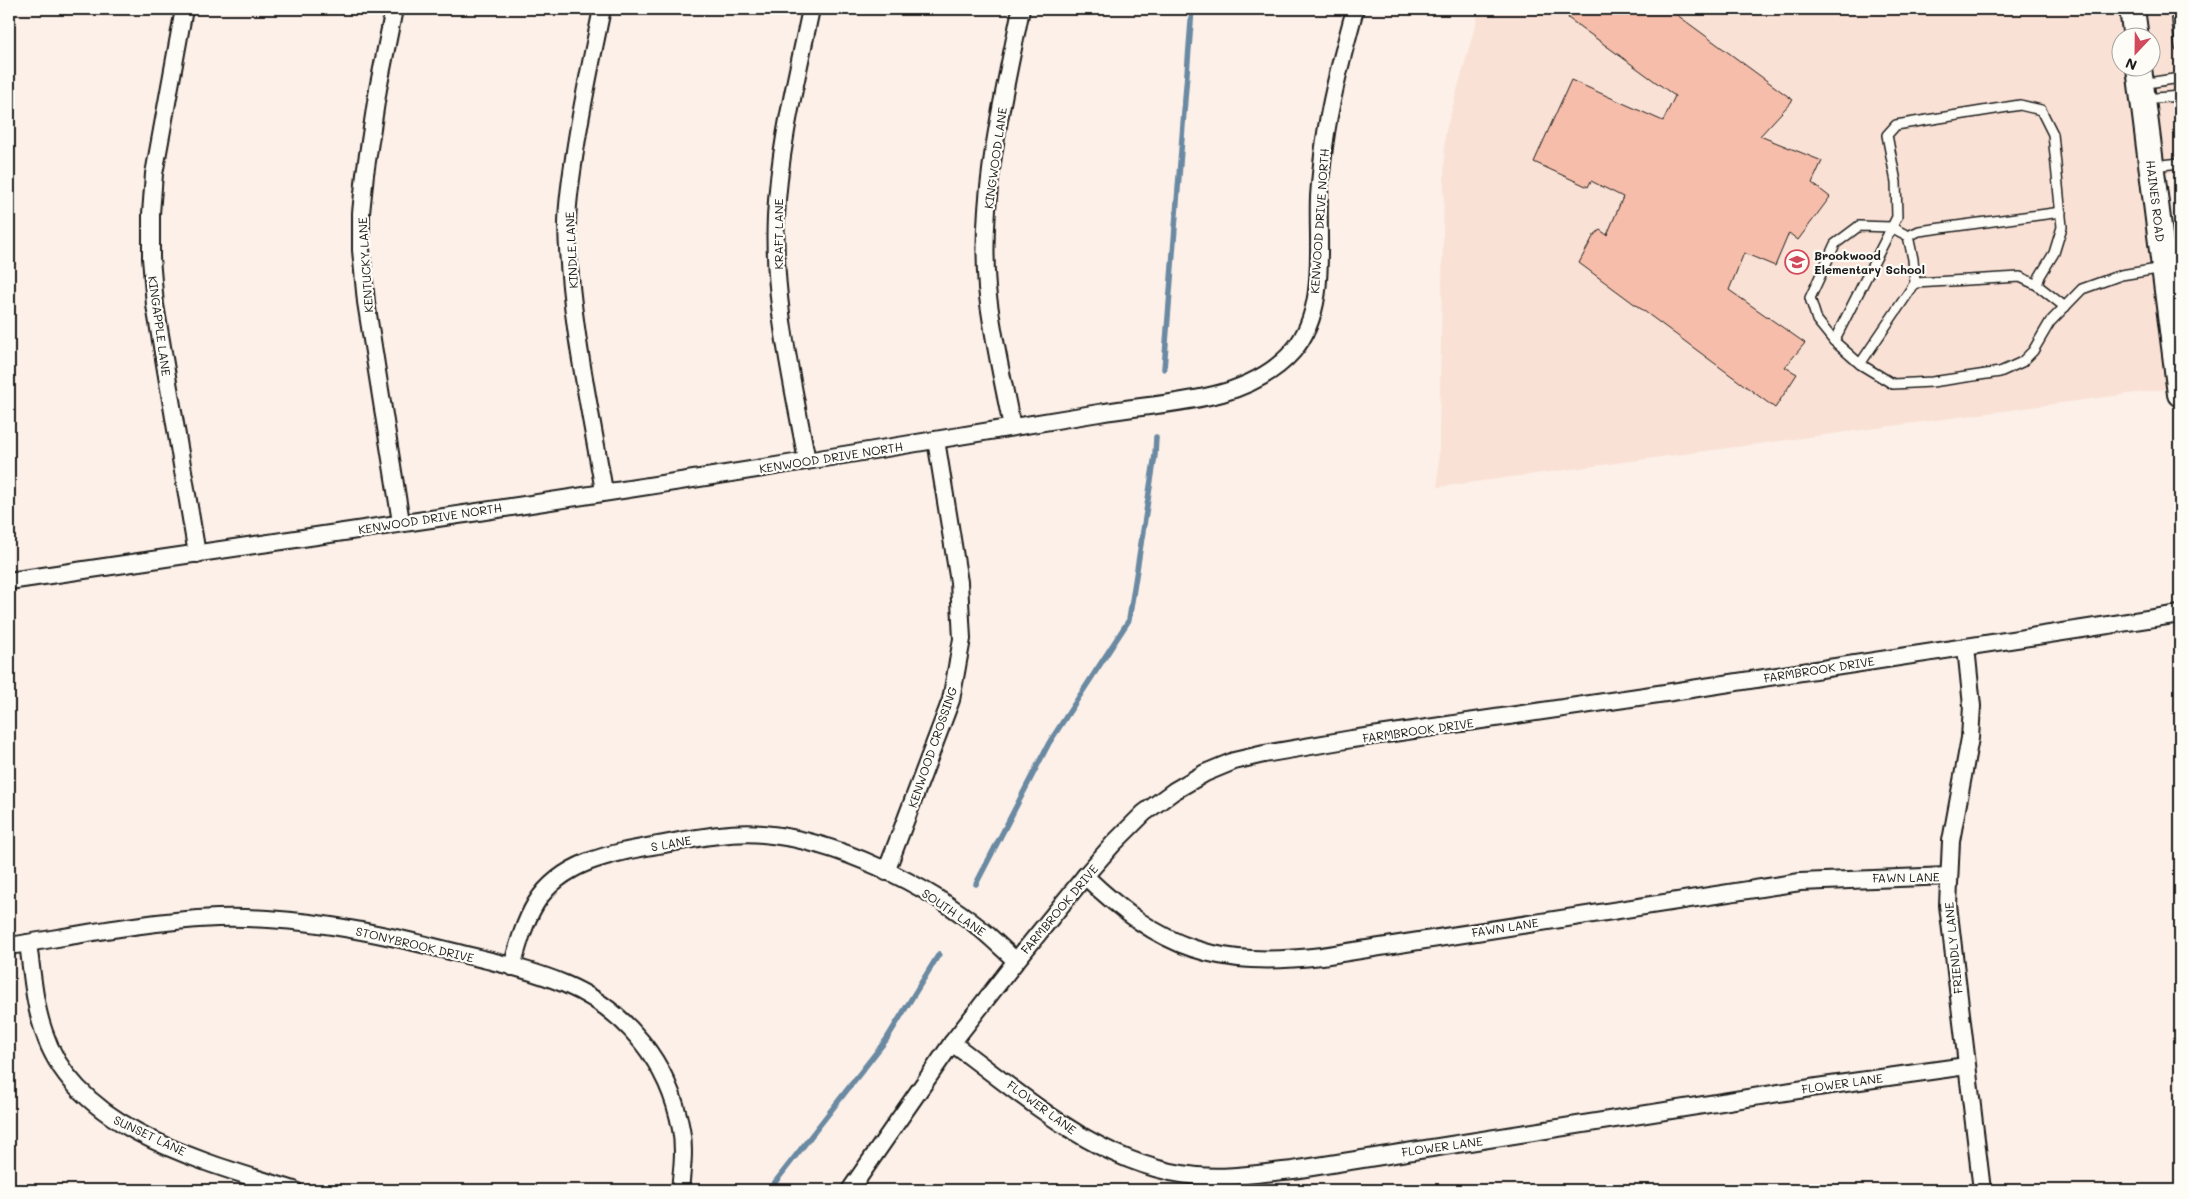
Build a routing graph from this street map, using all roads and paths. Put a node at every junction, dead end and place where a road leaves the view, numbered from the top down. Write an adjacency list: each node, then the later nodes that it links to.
1 (184, 9): 31 (street, KINGAPPLE LANE)
2 (394, 9): 30 (street, KENTUCKY LANE)
3 (602, 9): 29 (street, KINDLE LANE)
4 (811, 9): 28 (street, KRAFT LANE)
5 (1021, 9): 26 (street, KINGWOOD LANE)
6 (1355, 9): 26 (street, KENWOOD DRIVE NORTH)
7 (2132, 9): 9 (street)
8 (2176, 9): 10 (lane)
9 (2135, 28)
10 (2180, 48)
11 (2180, 78): 12 (lane)
12 (2141, 83): 13 (lane); 15 (street, HAINES ROAD)
13 (2180, 96)
14 (2180, 163): 15 (lane)
15 (2151, 166): 19 (street, HAINES ROAD)
16 (2061, 212): 17 (lane); 18 (lane); 21 (lane)
17 (1891, 227): 18 (lane); 23 (lane); 23 (lane)
18 (1908, 236): 20 (lane)
19 (2172, 267): 22 (lane); 25 (street, HAINES ROAD)
20 (1915, 283): 21 (lane); 24 (lane)
21 (2037, 285): 22 (lane)
22 (2065, 307): 24 (lane)
23 (1834, 341): 24 (lane)
24 (1860, 364)
25 (2180, 394)
26 (1012, 427): 27 (street, KENWOOD DRIVE NORTH)
27 (936, 440): 28 (street, KENWOOD DRIVE NORTH); 35 (street, KENWOOD CROSSING)
28 (807, 461): 29 (street, KENWOOD DRIVE NORTH)
29 (604, 491): 30 (street, KENWOOD DRIVE NORTH)
30 (401, 522): 31 (street, KENWOOD DRIVE NORTH)
31 (196, 554): 32 (street, KENWOOD DRIVE NORTH)
32 (9, 581)
33 (2180, 614): 34 (street, FARMBROOK DRIVE)
34 (1966, 647): 36 (street, FARMBROOK DRIVE); 37 (street, FRIENDLY LANE)
35 (886, 872): 40 (street, SOUTH LANE); 41 (street, S LANE)
36 (1085, 876): 37 (street, FAWN LANE); 40 (street, FARMBROOK DRIVE)
37 (1948, 876): 43 (street, FRIENDLY LANE)
38 (28, 943): 39 (street, STONYBROOK DRIVE); 41 (street, STONYBROOK DRIVE); 44 (street, SUNSET LANE)
39 (9, 946)
40 (1016, 961): 42 (street, FARMBROOK DRIVE)
41 (512, 967): 45 (street, STONYBROOK DRIVE)
42 (952, 1043): 43 (street, FLOWER LANE); 46 (street, FARMBROOK DRIVE)
43 (1966, 1066): 47 (street, FRIENDLY LANE)
44 (294, 1190)
45 (680, 1190)
46 (850, 1190)
47 (1982, 1190)

